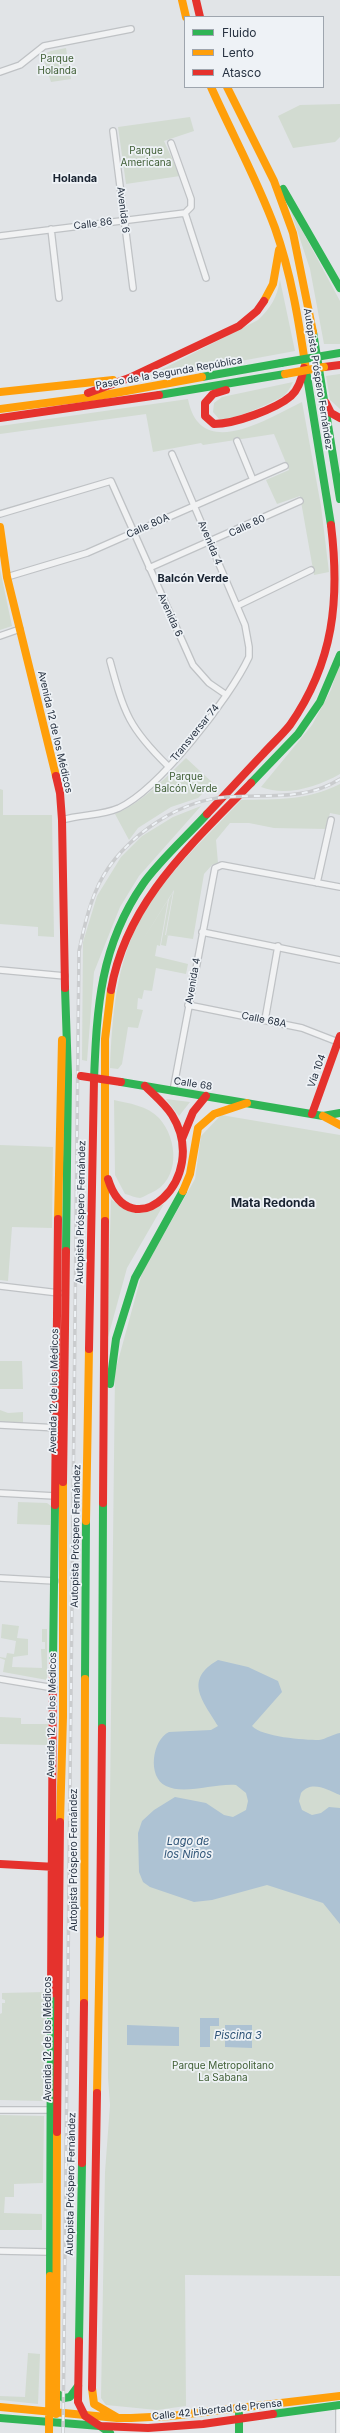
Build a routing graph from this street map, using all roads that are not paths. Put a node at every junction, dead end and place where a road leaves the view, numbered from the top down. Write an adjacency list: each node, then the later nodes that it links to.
1 (182, 0): 3 (main road)
2 (196, 0): 4 (main road)
3 (186, 16)
4 (200, 16)
5 (131, 29): 6 (street)
6 (0, 72)
7 (211, 88): 16 (main road, Autopista Próspero Fernández)
8 (228, 88): 10 (main road, Autopista Próspero Fernández)
9 (113, 131): 13 (street, Avenida 6)
10 (251, 134): 19 (main road); 27 (main road, Autopista Próspero Fernández)
11 (171, 143): 12 (street)
12 (186, 213): 13 (street, Calle 86); 17 (street)
13 (124, 221): 14 (street, Calle 86); 18 (street, Avenida 6)
14 (51, 229): 15 (street, Calle 86); 20 (street)
15 (0, 236)
16 (280, 244): 22 (main road, Autopista Próspero Fernández); 28 (main road)
17 (206, 278)
18 (132, 288)
19 (340, 288)
20 (59, 298)
21 (340, 353): 30 (main road, Paseo de la Segunda República, bridge)
22 (305, 364): 26 (main road); 89 (main road, Autopista Próspero Fernández)
23 (340, 365): 24 (main road, Paseo de la Segunda República)
24 (324, 367): 25 (main road); 26 (main road, Paseo de la Segunda República, bridge)
25 (340, 369)
26 (284, 374): 32 (main road, Paseo de la Segunda República)
27 (319, 375): 33 (main road); 38 (main road, Autopista Próspero Fernández)
28 (129, 378): 29 (main road); 30 (main road)
29 (0, 392)
30 (68, 401): 31 (main road, Paseo de la Segunda República)
31 (0, 409)
32 (0, 418)
33 (340, 418)
34 (236, 442): 37 (street)
35 (172, 454): 40 (street, Avenida 4)
36 (285, 466): 37 (street, Calle 80A)
37 (253, 480): 40 (street, Calle 80A)
38 (340, 498)
39 (300, 501): 44 (street, Calle 80)
40 (194, 506): 43 (street, Calle 80A); 44 (street, Avenida 4)
41 (0, 514): 43 (street, Avenida 6)
42 (0, 527): 47 (main road, Avenida 12 de los Médicos)
43 (134, 533): 45 (street, Avenida 6); 47 (street, Calle 80A)
44 (210, 543): 45 (street, Calle 80); 48 (street, Avenida 4)
45 (149, 568): 54 (street, Avenida 6)
46 (311, 570): 48 (street)
47 (7, 577): 49 (main road, Avenida 12 de los Médicos)
48 (237, 606): 52 (street, Avenida 4)
49 (20, 629): 50 (street); 56 (main road, Avenida 12 de los Médicos)
50 (0, 636)
51 (340, 655): 78 (main road)
52 (249, 657): 54 (street, Transversar 74)
53 (110, 661): 55 (street)
54 (225, 694): 55 (street, Transversar 74)
55 (168, 766): 56 (street, Transversar 74)
56 (62, 820): 64 (main road, Avenida 12 de los Médicos)
57 (331, 820): 58 (street)
58 (317, 883): 59 (street); 60 (street, Avenida 4)
59 (340, 887)
60 (202, 932): 61 (street); 65 (street, Avenida 4)
61 (278, 946): 62 (street); 67 (street)
62 (340, 960)
63 (0, 970): 64 (street)
64 (64, 976): 66 (main road, Avenida 12 de los Médicos)
65 (188, 1005): 67 (street, Calle 68A); 71 (street, Avenida 4)
66 (65, 1017): 69 (main road, Avenida 12 de los Médicos); 69 (main road, Avenida 12 de los Médicos)
67 (265, 1020): 68 (street, Calle 68A)
68 (339, 1039): 75 (main road, Vía 104)
69 (64, 1075): 70 (main road, Calle 68, bridge); 81 (main road, Avenida 12 de los Médicos)
70 (146, 1086): 71 (main road, Calle 68); 79 (main road)
71 (173, 1091): 72 (main road, Calle 68)
72 (206, 1096): 73 (main road, Calle 68); 79 (main road)
73 (248, 1103): 75 (main road, Calle 68); 84 (main road)
74 (340, 1113): 76 (main road, Calle 68)
75 (312, 1114): 76 (main road, Calle 68)
76 (323, 1116): 77 (main road, Calle 68)
77 (340, 1125)
78 (105, 1135): 79 (main road); 84 (main road)
79 (181, 1141)
80 (0, 1286): 81 (street)
81 (61, 1294): 83 (main road, Avenida 12 de los Médicos)
82 (0, 1425): 83 (street)
83 (59, 1428): 86 (main road, Avenida 12 de los Médicos); 94 (main road, Avenida 12 de los Médicos)
84 (103, 1456): 90 (main road)
85 (0, 1493): 86 (street)
86 (55, 1496): 88 (main road, Avenida 12 de los Médicos)
87 (0, 1578): 88 (street)
88 (55, 1581): 92 (main road, Avenida 12 de los Médicos)
89 (85, 1615): 90 (main road); 95 (main road, Autopista Próspero Fernández)
90 (102, 1658): 96 (main road)
91 (0, 1679): 92 (street)
92 (54, 1688): 94 (main road, Avenida 12 de los Médicos)
93 (0, 1864): 94 (main road)
94 (54, 1867): 98 (main road, Avenida 12 de los Médicos)
95 (83, 2076): 96 (main road); 101 (main road, Autopista Próspero Fernández)
96 (99, 2104): 111 (main road)
97 (0, 2110): 98 (street)
98 (54, 2110): 100 (main road, Avenida 12 de los Médicos); 102 (main road, Avenida 12 de los Médicos)
99 (0, 2250): 100 (street)
100 (48, 2252): 107 (main road, Avenida 12 de los Médicos)
101 (78, 2386): 102 (main road); 108 (main road, Autopista Próspero Fernández)
102 (56, 2393): 107 (main road, Avenida 12 de los Médicos)
103 (340, 2396): 106 (main road, Calle 42 Libertad de Prensa)
104 (339, 2405): 112 (main road, Calle 42 Libertad de Prensa); 119 (street)
105 (0, 2407): 107 (main road, Calle 42 Libertad de Prensa)
106 (238, 2408): 109 (main road, Calle 42 Libertad de Prensa); 112 (main road)
107 (53, 2414): 108 (main road, Calle 42 Libertad de Prensa); 113 (main road)
108 (85, 2416): 111 (main road, Calle 42 Libertad de Prensa); 114 (main road)
109 (170, 2416): 111 (main road, Calle 42 Libertad de Prensa); 115 (main road)
110 (0, 2418): 113 (main road, Calle 42 Libertad de Prensa)
111 (118, 2418)
112 (239, 2419): 115 (main road, Calle 42 Libertad de Prensa); 118 (main road)
113 (49, 2422): 114 (main road, Calle 42 Libertad de Prensa); 116 (main road)
114 (100, 2426): 115 (main road, Calle 42 Libertad de Prensa); 117 (main road)
115 (157, 2431)
116 (49, 2433)
117 (110, 2433)
118 (240, 2433)
119 (339, 2433)

